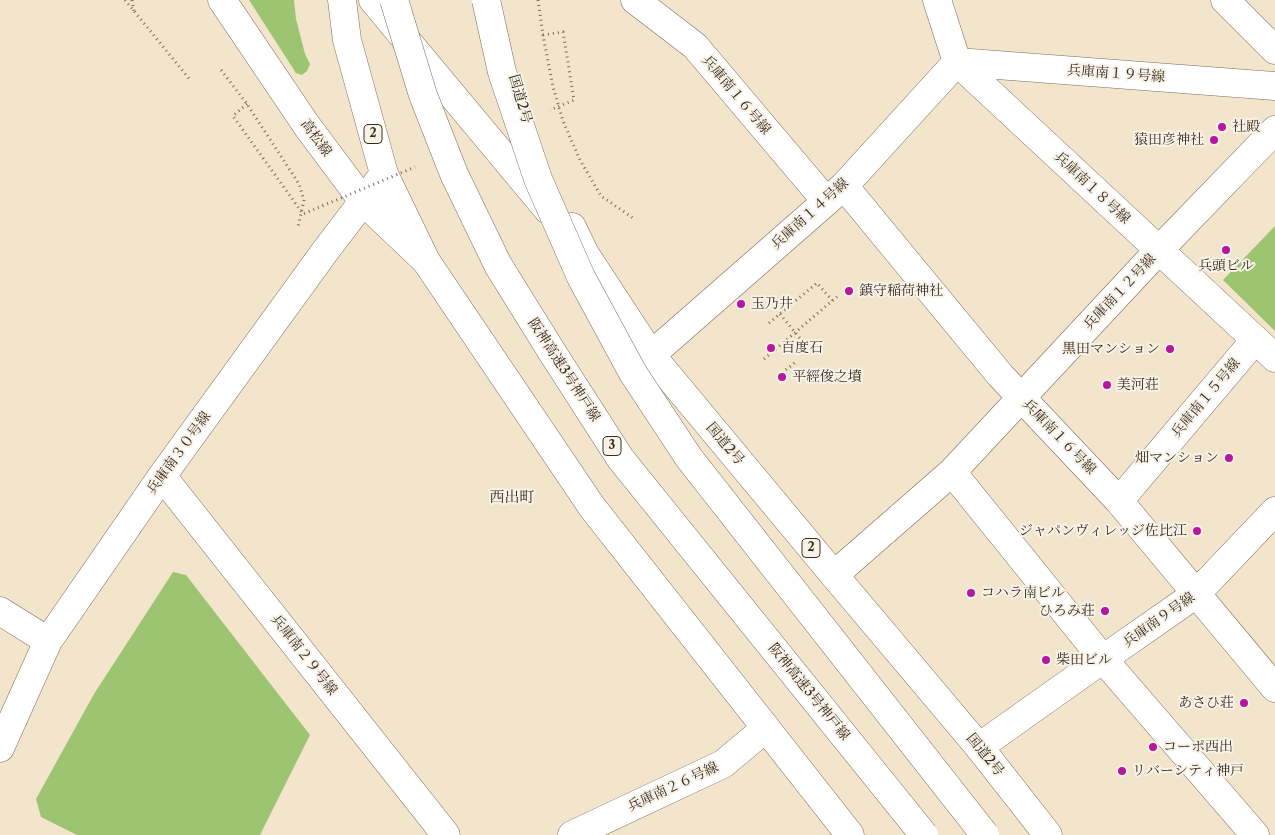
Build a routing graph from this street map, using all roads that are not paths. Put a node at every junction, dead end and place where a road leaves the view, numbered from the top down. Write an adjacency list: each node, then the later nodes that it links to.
1 (222, 0): 16 (main road, 高松線)
2 (342, 0): 14 (main road, 2)
3 (373, 0): 18 (main road)
4 (394, 0): 41 (main road, 阪神高速3号神戸線 / 3, bridge)
5 (486, 0): 42 (main road, bridge)
6 (492, 0): 18 (main road, 国道2号 / 2)
7 (635, 0): 15 (main road, 兵庫南１６号線)
8 (937, 0): 11 (main road, 兵庫南１８号線)
9 (1225, 0): 10 (main road)
10 (1275, 50)
11 (957, 62): 12 (main road, 兵庫南１９号線); 15 (main road, 兵庫南１４号線); 17 (main road, 兵庫南１８号線)
12 (1275, 86)
13 (1275, 130): 17 (main road, 兵庫南１２号線)
14 (384, 174): 16 (main road, 兵庫南３０号線); 19 (main road, 2)
15 (835, 193): 21 (main road, 兵庫南１４号線); 23 (main road, 兵庫南１６号線)
16 (363, 201): 19 (main road, 高松線); 25 (main road, 兵庫南３０号線)
17 (1159, 250): 20 (main road, 兵庫南１８号線); 23 (main road, 兵庫南１２号線)
18 (585, 254): 21 (main road, 国道2号 / 2)
19 (426, 261): 34 (main road, 2)
20 (1255, 340): 22 (main road, 兵庫南１８号線); 26 (main road, 兵庫南１５号線)
21 (651, 355): 28 (main road, 国道2号 / 2)
22 (1275, 358)
23 (1021, 398): 24 (main road, 兵庫南１２号線); 26 (main road, 兵庫南１６号線)
24 (952, 472): 28 (main road, 兵庫南１２号線); 32 (main road)
25 (162, 476): 31 (main road, 兵庫南３０号線); 38 (main road, 兵庫南２９号線)
26 (1119, 502): 29 (main road, 兵庫南１６号線)
27 (1275, 511): 29 (main road, 兵庫南９号線)
28 (834, 576): 35 (main road, 国道2号 / 2)
29 (1196, 594): 32 (main road, 兵庫南９号線); 33 (main road, 兵庫南１６号線)
30 (0, 611): 31 (main road)
31 (48, 641): 36 (main road, 兵庫南３０号線)
32 (1103, 659): 35 (main road, 兵庫南９号線); 44 (main road)
33 (1275, 688)
34 (766, 728): 39 (main road, 兵庫南２６号線); 40 (main road, 2)
35 (979, 747): 43 (main road, 国道2号 / 2)
36 (0, 748)
37 (1275, 832): 45 (main road)
38 (446, 835)
39 (572, 835)
40 (850, 835)
41 (924, 835)
42 (985, 835)
43 (1048, 835)
44 (1255, 835)
45 (1271, 835)

